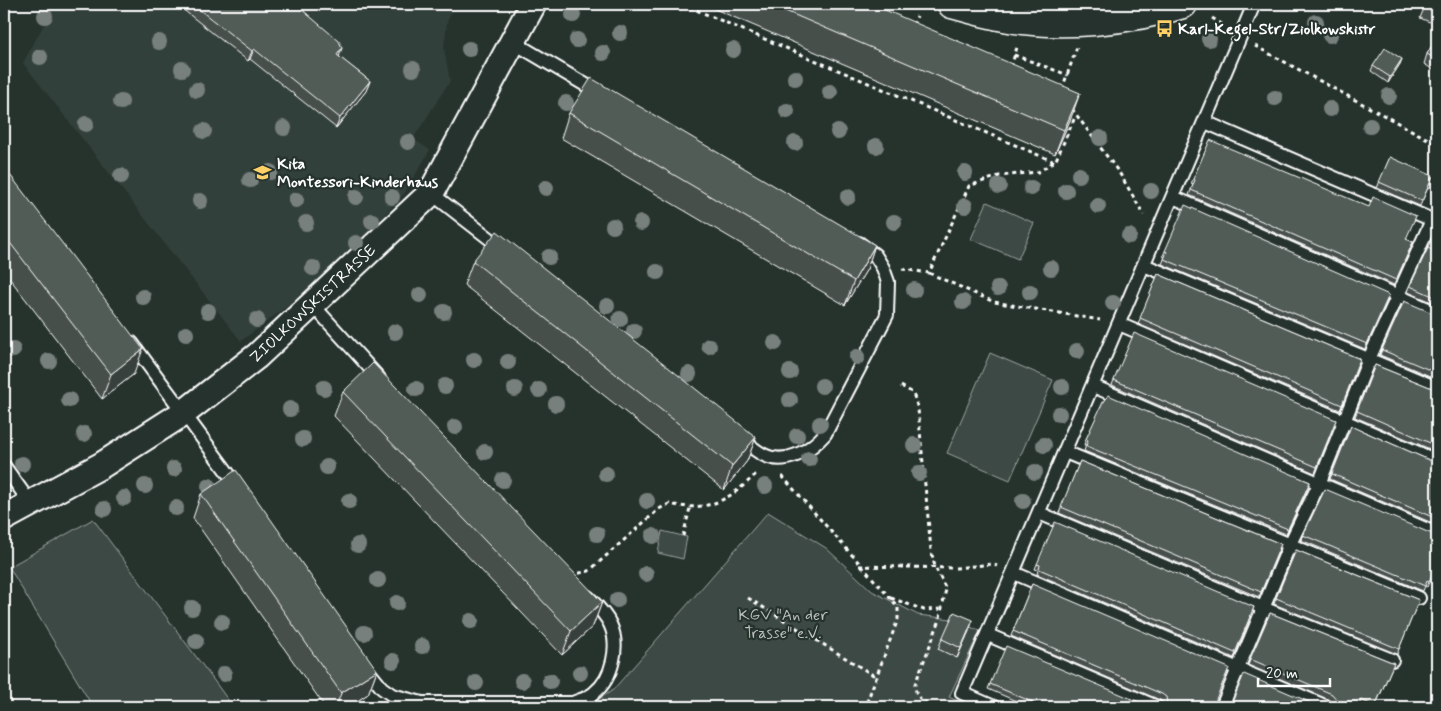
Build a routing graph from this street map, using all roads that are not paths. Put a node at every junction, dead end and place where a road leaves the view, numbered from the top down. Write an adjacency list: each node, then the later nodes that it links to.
1 (533, 4): 5 (street, ZIOLKOWSKISTRASSE)
2 (952, 4): 3 (street)
3 (1182, 4)
4 (1254, 4): 7 (lane)
5 (513, 42): 6 (lane); 8 (street, ZIOLKOWSKISTRASSE)
6 (610, 99)
7 (1205, 122): 9 (lane); 10 (lane)
8 (432, 193): 12 (lane); 15 (street, ZIOLKOWSKISTRASSE)
9 (1173, 197): 13 (lane); 14 (lane)
10 (1435, 221): 14 (lane)
11 (845, 235): 25 (lane)
12 (514, 258)
13 (1144, 265): 17 (lane); 19 (lane)
14 (1398, 295): 16 (lane); 19 (lane)
15 (312, 304): 21 (lane); 23 (street, ZIOLKOWSKISTRASSE)
16 (1437, 313)
17 (1119, 324): 20 (lane); 24 (lane)
18 (124, 333): 23 (lane)
19 (1369, 359): 22 (lane); 24 (lane)
20 (1093, 386): 26 (lane); 29 (lane)
21 (387, 387)
22 (1437, 388)
23 (185, 412): 30 (lane); 31 (street, ZIOLKOWSKISTRASSE)
24 (1344, 421): 27 (lane); 29 (lane)
25 (732, 430)
26 (1065, 452): 32 (lane); 35 (lane)
27 (1437, 461)
28 (4, 466): 31 (lane)
29 (1318, 484): 34 (lane); 35 (lane)
30 (248, 501)
31 (31, 504): 33 (street, ZIOLKOWSKISTRASSE)
32 (1039, 513): 36 (lane); 39 (lane)
33 (4, 518)
34 (1437, 534)
35 (1289, 546): 38 (lane); 39 (lane)
36 (1014, 573): 40 (lane); 43 (lane)
37 (567, 576): 41 (lane)
38 (1419, 598)
39 (1263, 608): 42 (lane); 43 (lane)
40 (988, 635): 44 (lane); 45 (lane)
41 (359, 658)
42 (1392, 660)
43 (1238, 670): 46 (lane); 47 (lane)
44 (994, 707)
45 (1158, 707)
46 (1222, 707)
47 (1327, 707)

